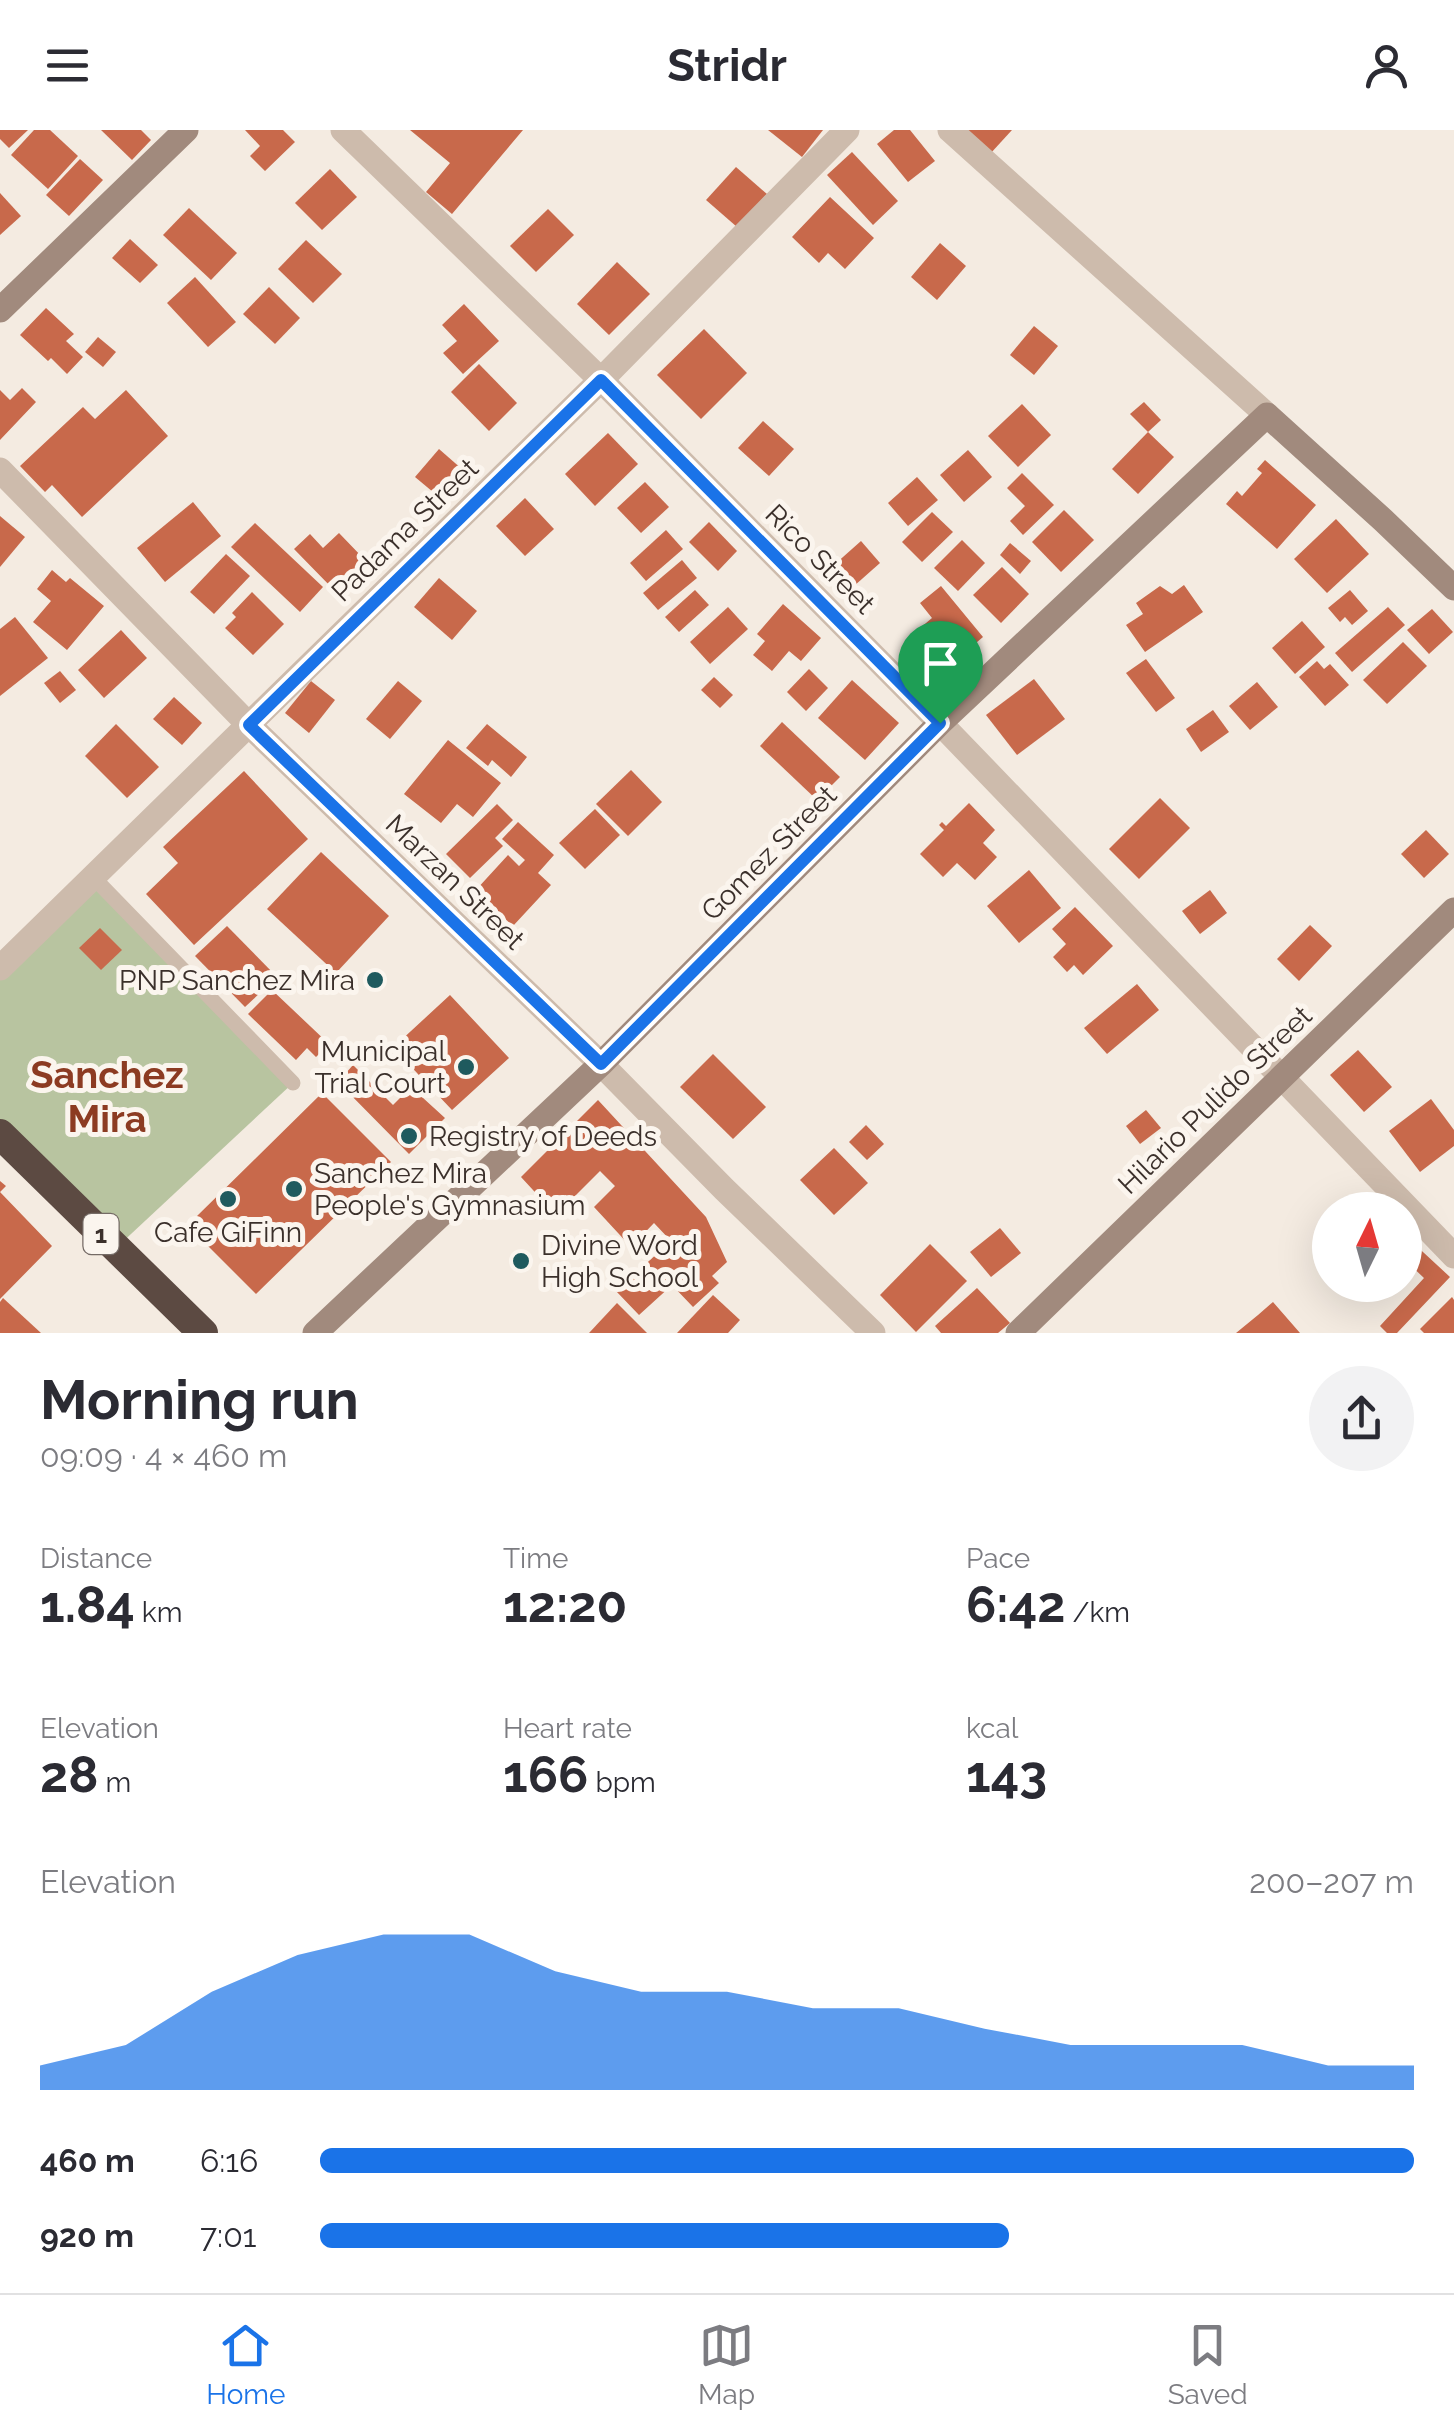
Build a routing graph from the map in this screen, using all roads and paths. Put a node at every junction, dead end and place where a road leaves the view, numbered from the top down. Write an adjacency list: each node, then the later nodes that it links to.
1 (186, 130): 5 (main road)
2 (342, 130): 6 (street, Rico Street)
3 (848, 130): 6 (street, Padama Street)
4 (950, 130): 7 (street)
5 (0, 310)
6 (601, 380): 10 (street, Rico Street); 11 (street, Padama Street)
7 (1267, 415): 9 (main road); 10 (main road, Gomez Street)
8 (0, 470): 11 (street, Marzan Street)
9 (1454, 588)
10 (940, 723): 15 (main road, Gomez Street); 16 (street, Rico Street)
11 (249, 725): 12 (street, Padama Street); 15 (street, Marzan Street)
12 (94, 878): 14 (street, Padama Street); 17 (lane)
13 (1454, 910): 16 (main road, Hilario Pulido Street)
14 (0, 968)
15 (601, 1064): 21 (main road, Gomez Street); 22 (street, Marzan Street)
16 (1283, 1076): 19 (street, Rico Street); 23 (main road, Hilario Pulido Street)
17 (293, 1083)
18 (0, 1134): 20 (highway, 1)
19 (1454, 1256)
20 (203, 1333)
21 (314, 1333)
22 (872, 1333)
23 (1018, 1333)

